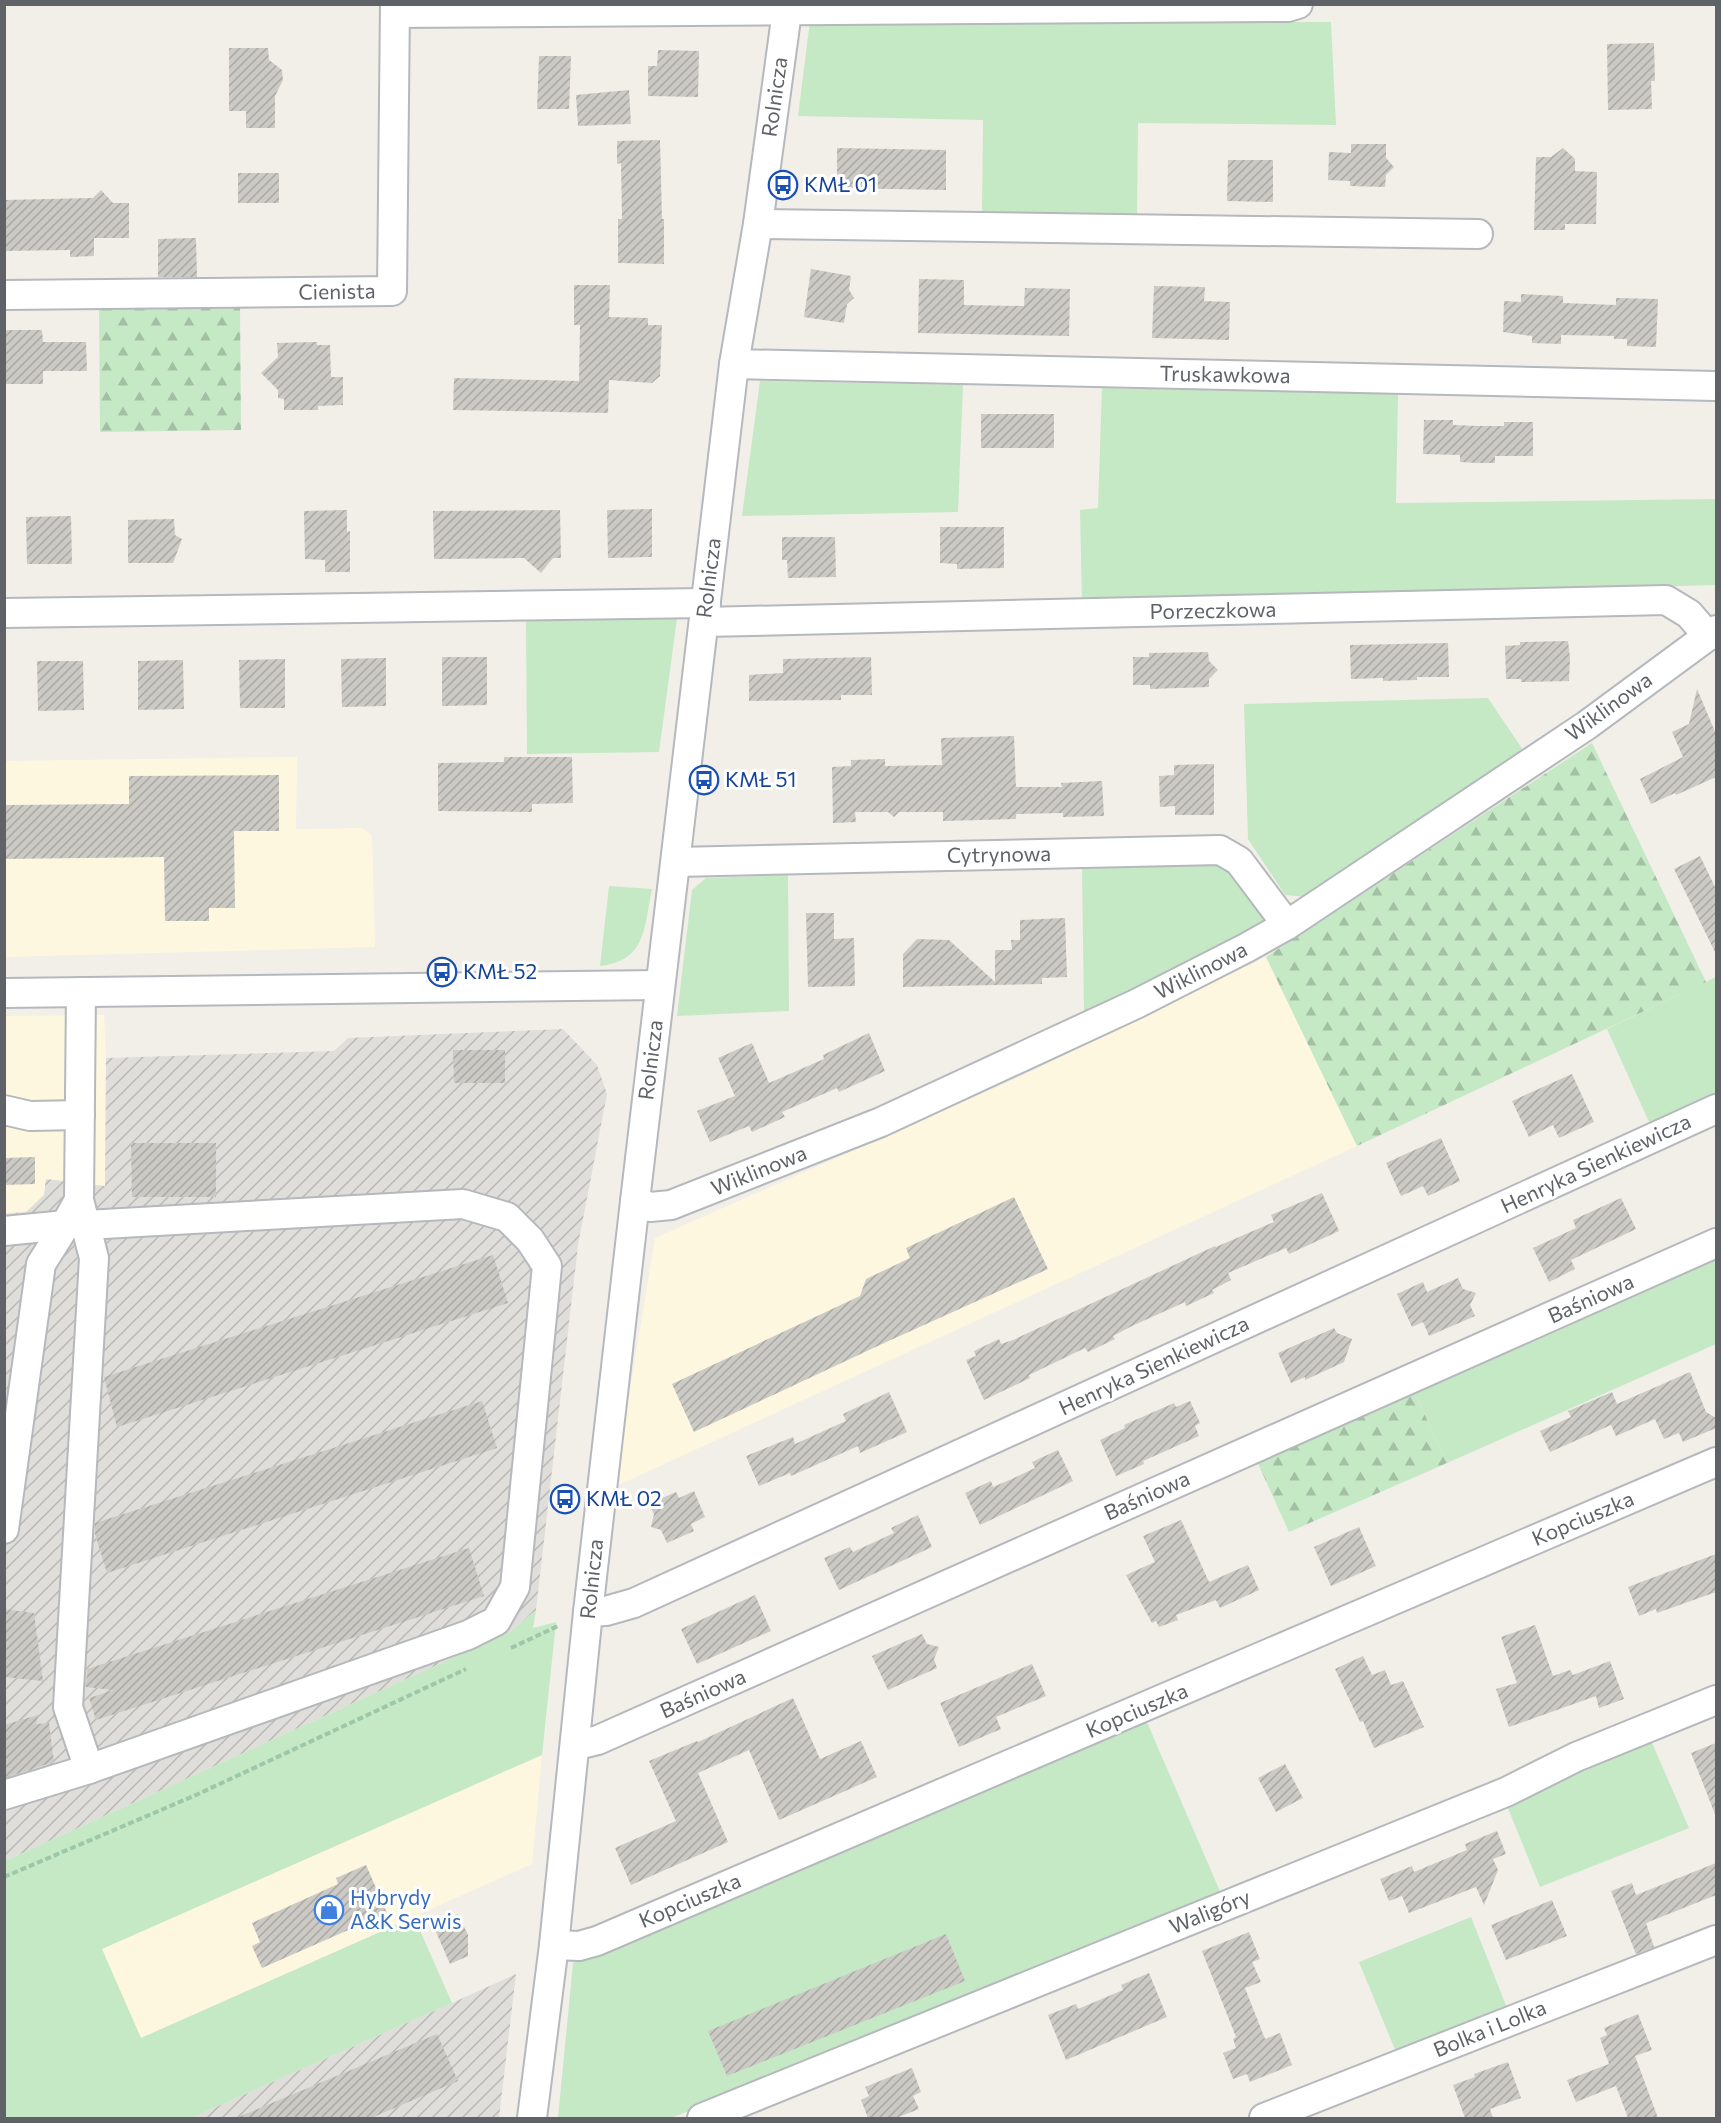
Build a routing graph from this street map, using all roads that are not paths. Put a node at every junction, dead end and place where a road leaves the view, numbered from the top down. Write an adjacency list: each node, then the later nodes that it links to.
1 (1298, 4): 2 (street, Cienista)
2 (787, 8): 3 (street, Cienista); 4 (street, Rolnicza)
3 (395, 9): 6 (street, Cienista)
4 (758, 224): 5 (street); 7 (street, Rolnicza)
5 (1478, 234)
6 (4, 295)
7 (734, 364): 8 (street, Truskawkowa); 9 (street, Rolnicza)
8 (1716, 386)
9 (705, 612): 10 (street, Porzeczkowa); 11 (street, Porzeczkowa); 12 (street, Rolnicza)
10 (4, 613)
11 (1712, 633): 13 (street, Wiklinowa)
12 (676, 862): 13 (street, Cytrynowa); 14 (street, Rolnicza)
13 (1287, 925): 20 (street, Wiklinowa)
14 (660, 985): 15 (street); 20 (street, Rolnicza)
15 (81, 992): 16 (street); 19 (street)
16 (4, 993)
17 (1716, 1109): 27 (street, Henryka Sienkiewicza)
18 (4, 1110): 19 (street)
19 (80, 1115): 21 (street)
20 (635, 1201): 27 (street, Rolnicza)
21 (77, 1217): 22 (street); 24 (street); 30 (street); 30 (street)
22 (4, 1230)
23 (1716, 1243): 29 (street, Baśniowa)
24 (15, 1377): 26 (street)
25 (1716, 1462): 33 (street, Kopciuszka)
26 (4, 1529)
27 (588, 1612): 29 (street, Rolnicza)
28 (1716, 1700): 35 (street, Waligóry)
29 (575, 1742): 33 (street, Rolnicza)
30 (89, 1769): 31 (street)
31 (4, 1796)
32 (1716, 1940): 36 (street, Bolka i Lolka)
33 (554, 1945): 34 (street, Rolnicza)
34 (532, 2118)
35 (702, 2118)
36 (1264, 2118)

